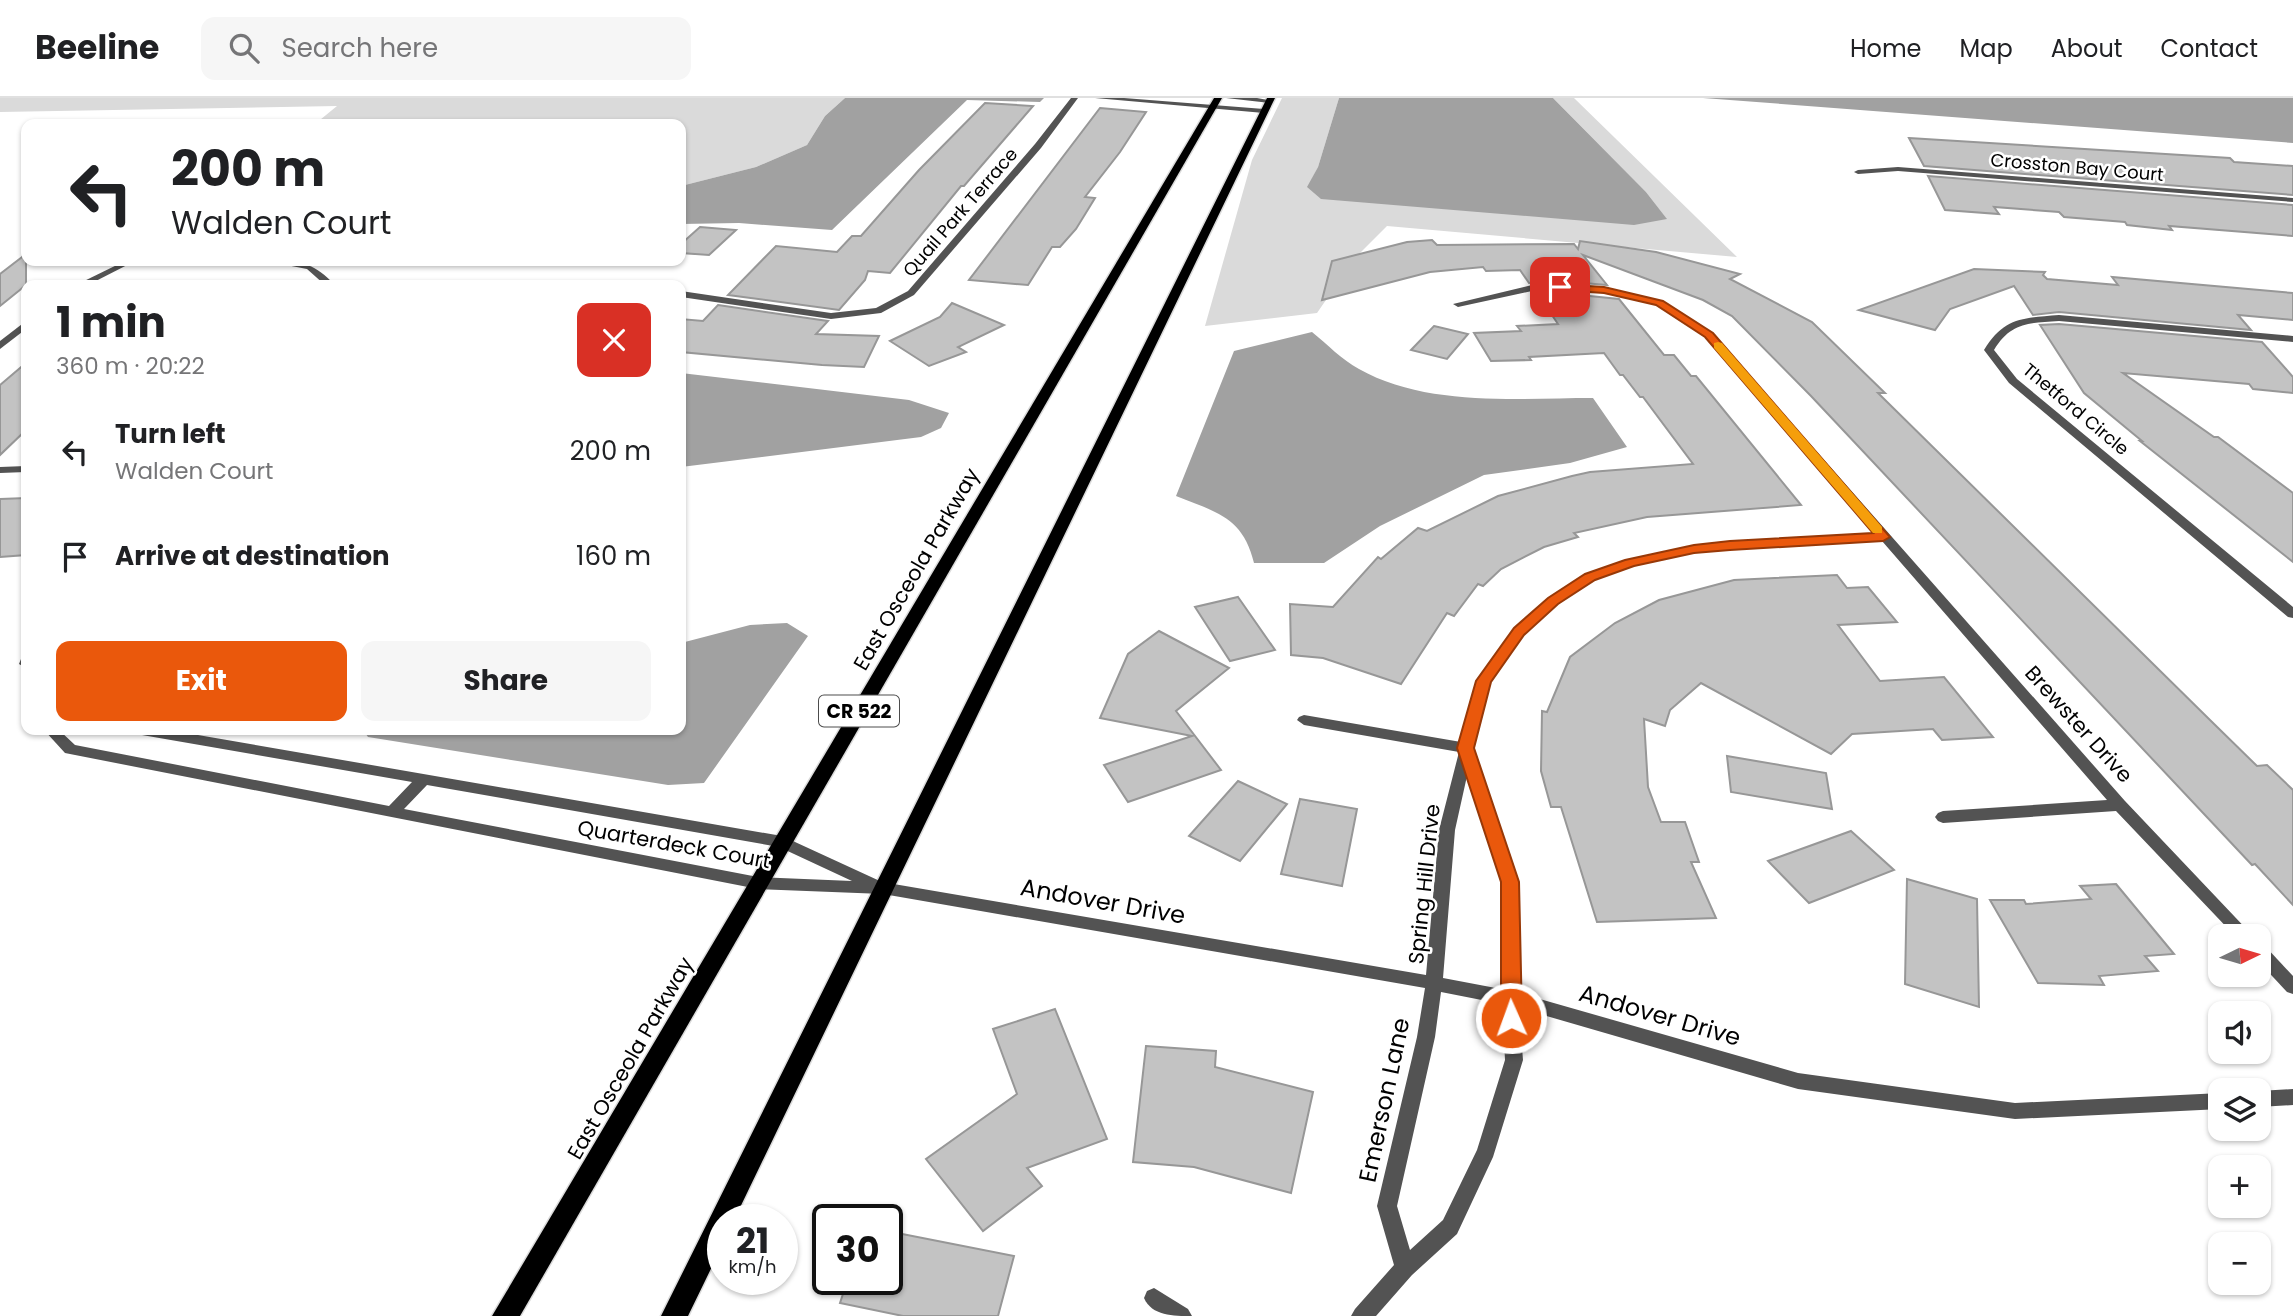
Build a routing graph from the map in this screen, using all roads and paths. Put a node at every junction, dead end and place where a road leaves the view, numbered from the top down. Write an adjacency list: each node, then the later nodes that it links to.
1 (1075, 98): 12 (street, Quail Park Terrace)
2 (1098, 98): 4 (street)
3 (1229, 98): 5 (street)
4 (1215, 102): 5 (street); 29 (main road, East Osceola Parkway / CR 522)
5 (1268, 103): 31 (main road)
6 (1858, 172): 7 (street, Crosston Bay Court)
7 (2293, 200)
8 (121, 266): 10 (street)
9 (305, 266): 11 (street)
10 (91, 280)
11 (324, 280)
12 (686, 295)
13 (1458, 304): 19 (street, Brewster Drive)
14 (21, 328): 16 (street)
15 (2293, 339): 20 (street, Thetford Circle)
16 (0, 346)
17 (21, 469): 18 (street)
18 (0, 470)
19 (1883, 537): 24 (street, Spring Hill Drive); 26 (street, Brewster Drive)
20 (2293, 614)
21 (1304, 720): 24 (street)
22 (56, 735): 27 (street, Quarterdeck Court)
23 (171, 735): 25 (street, Quarterdeck Court)
24 (1465, 748): 34 (street, Spring Hill Drive); 36 (street)
25 (424, 779): 27 (street); 29 (street, Quarterdeck Court)
26 (2120, 805): 28 (street); 32 (street, Brewster Drive)
27 (393, 811): 30 (street, Quarterdeck Court)
28 (1943, 817)
29 (782, 842): 30 (main road, East Osceola Parkway / CR 522); 31 (street, Quarterdeck Court)
30 (758, 883): 31 (street, Quarterdeck Court); 42 (main road, East Osceola Parkway / CR 522)
31 (883, 888): 34 (street, Andover Drive); 43 (main road)
32 (2234, 924)
33 (2272, 965): 35 (street)
34 (1434, 983): 36 (street, Andover Drive); 40 (street, Emerson Lane)
35 (2293, 987)
36 (1510, 998): 39 (street, Andover Drive); 40 (street)
37 (2293, 1097): 38 (street)
38 (2271, 1098)
39 (2208, 1102)
40 (1405, 1268): 45 (street)
41 (1154, 1298): 44 (street)
42 (505, 1316)
43 (674, 1316)
44 (1181, 1316)
45 (1362, 1316)

